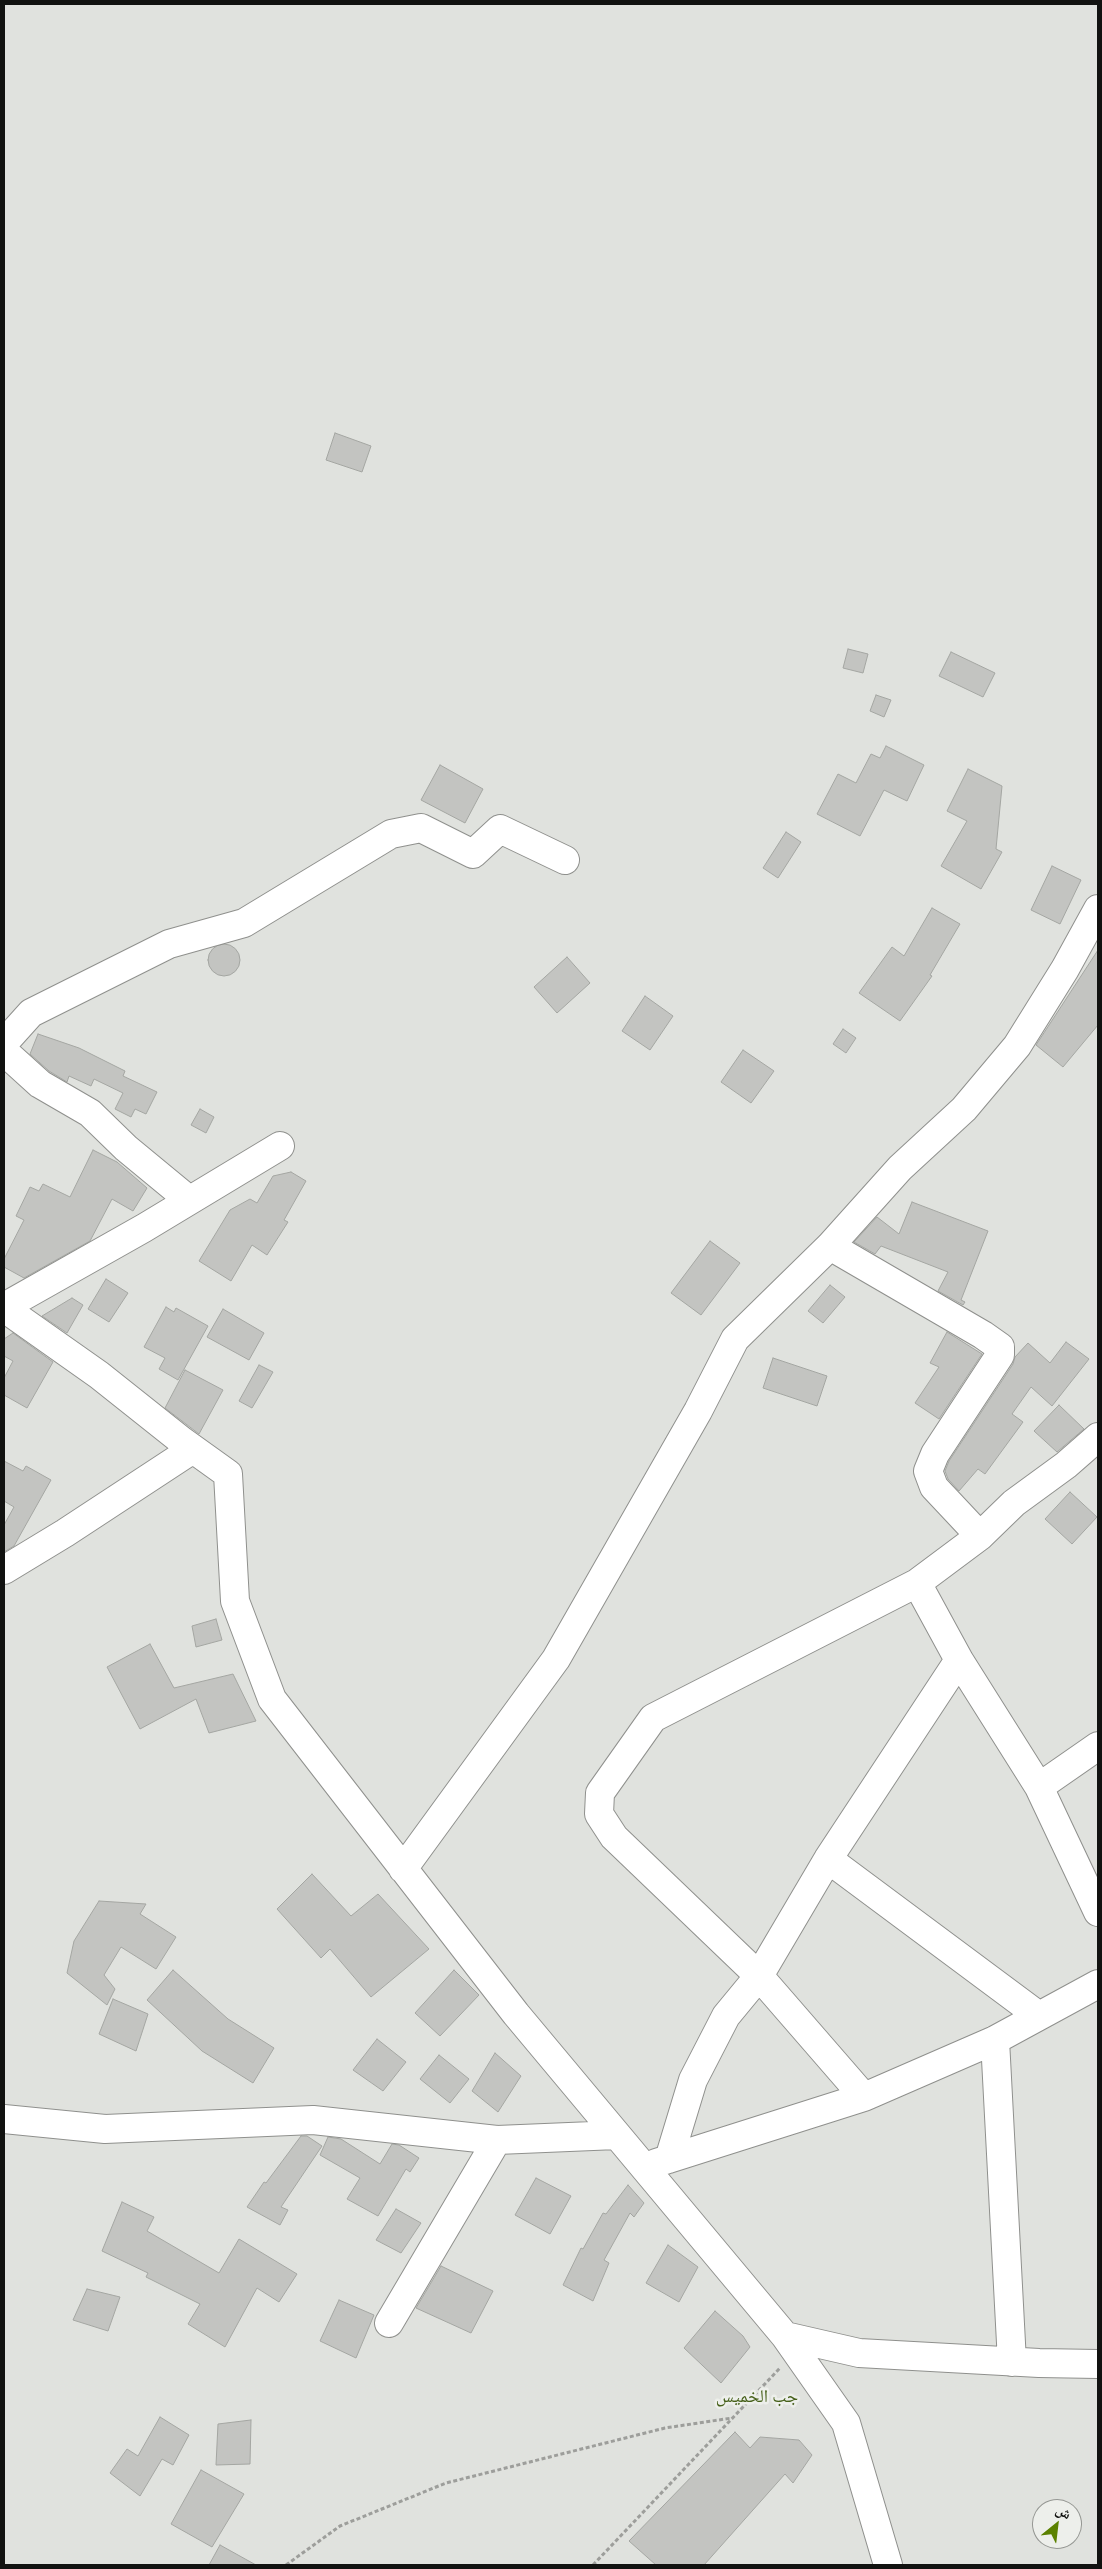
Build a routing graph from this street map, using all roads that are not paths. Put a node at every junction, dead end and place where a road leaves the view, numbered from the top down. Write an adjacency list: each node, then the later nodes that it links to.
1 (566, 860): 3 (street)
2 (1098, 909): 7 (street)
3 (4, 1043)
4 (4, 1054): 6 (street)
5 (280, 1146): 6 (street)
6 (189, 1200): 8 (street)
7 (830, 1246): 11 (street); 18 (street)
8 (4, 1308): 10 (street)
9 (1098, 1437): 11 (street)
10 (193, 1449): 12 (street); 18 (street)
11 (980, 1536): 13 (street)
12 (4, 1570)
13 (917, 1583): 14 (street); 20 (street)
14 (959, 1660): 16 (street); 17 (street)
15 (1098, 1746): 16 (street)
16 (1039, 1787): 19 (street)
17 (828, 1859): 20 (street); 22 (street)
18 (403, 1868): 26 (street)
19 (1098, 1912)
20 (759, 1976): 24 (street); 28 (street)
21 (1098, 1984): 22 (street)
22 (1039, 2016): 23 (street)
23 (995, 2040): 24 (street); 31 (street)
24 (864, 2097): 28 (street)
25 (4, 2119): 27 (street)
26 (617, 2136): 27 (street); 28 (street)
27 (496, 2140): 29 (street)
28 (656, 2163): 30 (street)
29 (389, 2323)
30 (790, 2344): 31 (street); 33 (street)
31 (1012, 2362): 32 (street)
32 (1098, 2364)
33 (888, 2565)

